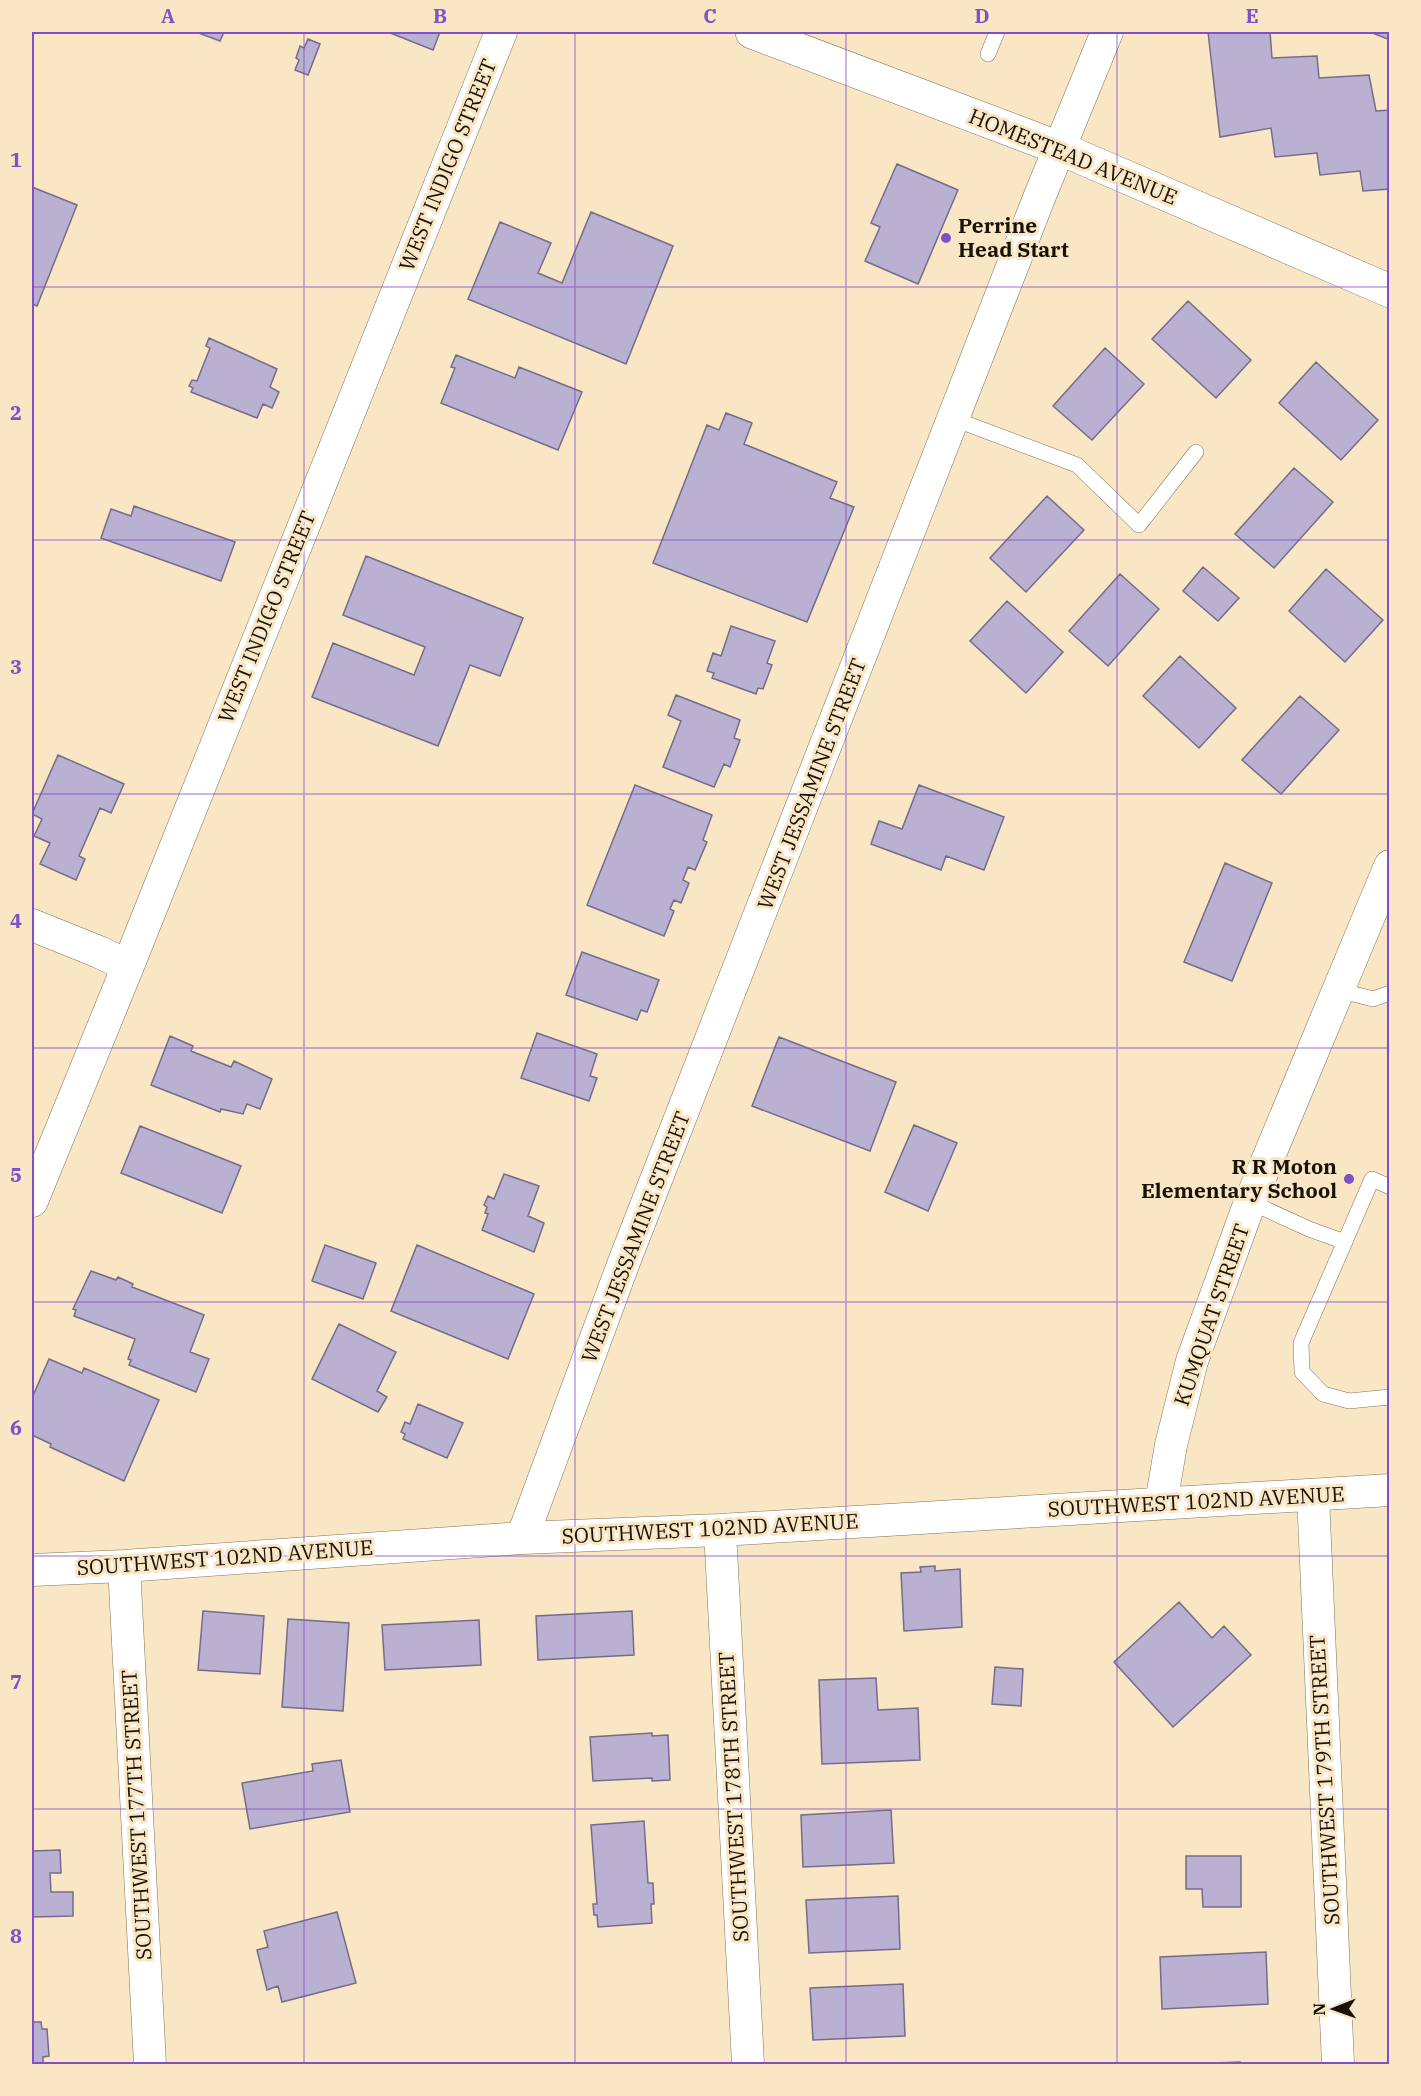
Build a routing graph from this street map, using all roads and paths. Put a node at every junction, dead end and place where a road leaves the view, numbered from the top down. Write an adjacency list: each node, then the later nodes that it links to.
1 (501, 32): 12 (street, WEST INDIGO STREET)
2 (752, 32): 6 (street, HOMESTEAD AVENUE)
3 (997, 32): 5 (lane)
4 (1107, 32): 6 (street, WEST JESSAMINE STREET)
5 (988, 54)
6 (1059, 148): 7 (street, HOMESTEAD AVENUE); 8 (street, WEST JESSAMINE STREET)
7 (1389, 291)
8 (954, 419): 9 (lane); 24 (street, WEST JESSAMINE STREET)
9 (1196, 452)
10 (1389, 866): 13 (street, KUMQUAT STREET)
11 (32, 925): 12 (street)
12 (128, 966): 16 (street, WEST INDIGO STREET)
13 (1338, 990): 14 (lane); 17 (street, KUMQUAT STREET)
14 (1389, 993)
15 (1389, 1187): 18 (lane)
16 (32, 1201)
17 (1250, 1202): 18 (lane); 22 (street, KUMQUAT STREET)
18 (1345, 1242): 19 (lane)
19 (1389, 1397)
20 (1389, 1490): 21 (street, SOUTHWEST 102ND AVENUE)
21 (1313, 1495): 22 (street, SOUTHWEST 102ND AVENUE); 29 (street, SOUTHWEST 179TH STREET)
22 (1161, 1503): 23 (street, SOUTHWEST 102ND AVENUE)
23 (720, 1530): 24 (street, SOUTHWEST 102ND AVENUE); 28 (street, SOUTHWEST 178TH STREET)
24 (522, 1538): 25 (street, SOUTHWEST 102ND AVENUE)
25 (124, 1566): 26 (street, SOUTHWEST 102ND AVENUE); 27 (street, SOUTHWEST 177TH STREET)
26 (32, 1570)
27 (150, 2064)
28 (748, 2064)
29 (1338, 2064)

